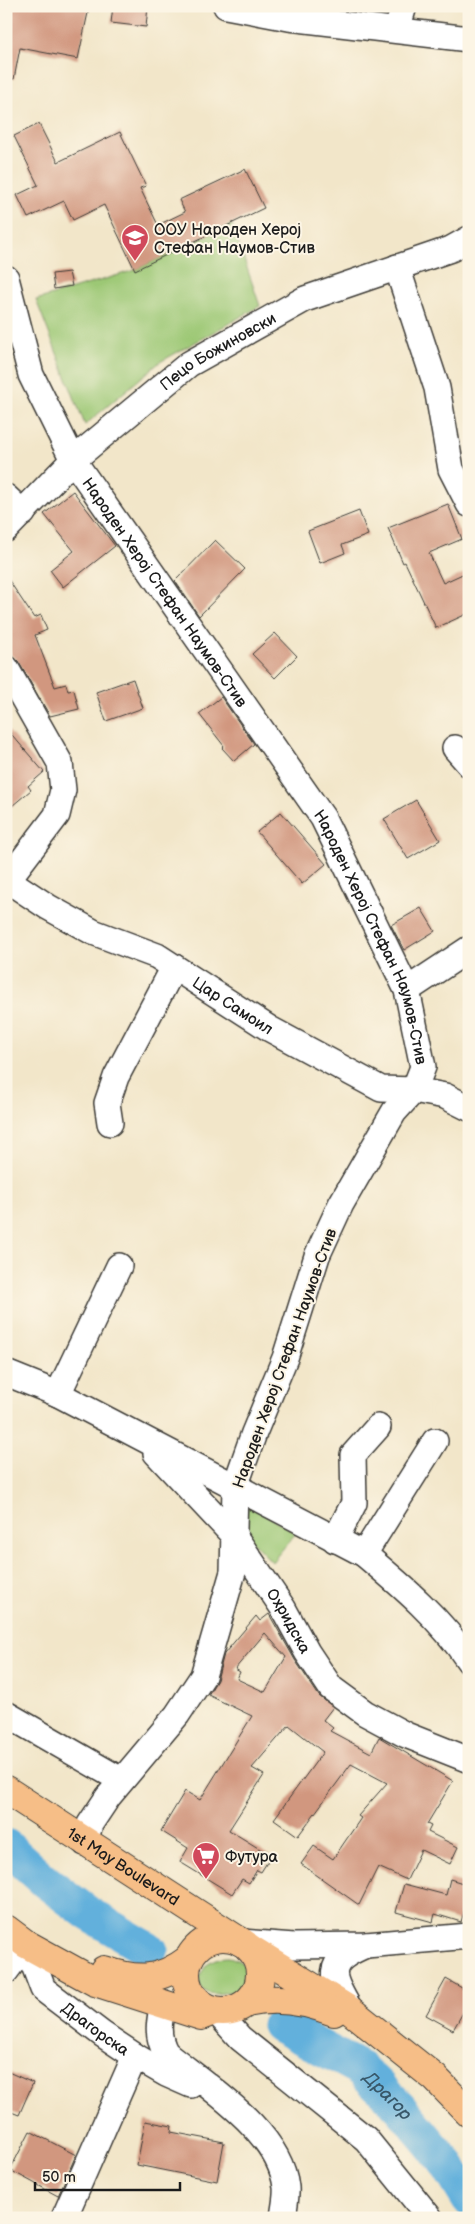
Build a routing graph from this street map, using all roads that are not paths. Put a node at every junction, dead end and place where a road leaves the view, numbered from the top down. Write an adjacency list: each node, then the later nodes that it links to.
1 (226, 6): 2 (street)
2 (401, 18): 3 (street)
3 (469, 39)
4 (469, 239): 5 (street, Пецо Божиновски)
5 (397, 267): 7 (street, Пецо Божиновски); 8 (street)
6 (6, 278): 7 (street, Народен Херој Стефан Наумов-Стив)
7 (73, 460): 9 (street, Пецо Божиновски); 14 (street, Народен Херој Стефан Наумов-Стив)
8 (469, 504)
9 (12, 513)
10 (6, 668): 11 (street)
11 (7, 881): 13 (street, Цар Самоил)
12 (469, 949): 14 (street)
13 (174, 967): 15 (street, Цар Самоил); 17 (street)
14 (407, 990): 15 (street, Народен Херој Стефан Наумов-Стив)
15 (414, 1090): 16 (street, Цар Самоил); 24 (street, Народен Херој Стефан Наумов-Стив)
16 (469, 1108)
17 (110, 1123)
18 (119, 1266): 20 (street)
19 (6, 1373): 20 (street, Охридска)
20 (58, 1394): 22 (street, Охридска)
21 (378, 1427): 26 (street)
22 (142, 1439): 24 (street, Охридска); 25 (street, Охридска)
23 (436, 1441): 27 (street)
24 (236, 1487): 25 (street, Народен Херој Стефан Наумов-Стив); 26 (street, Охридска)
25 (235, 1537): 31 (street, Охридска); 32 (street, Народен Херој Стефан Наумов-Стив)
26 (334, 1540): 27 (street, Охридска)
27 (364, 1554): 28 (street, Охридска)
28 (461, 1633): 29 (street, Охридска)
29 (469, 1661)
30 (6, 1714): 32 (street)
31 (469, 1760)
32 (121, 1780): 34 (street, Народен Херој Стефан Наумов-Стив)
33 (6, 1790): 34 (main road, 1st May Boulevard)
34 (86, 1843): 37 (main road, 1st May Boulevard)
35 (469, 1936): 38 (street)
36 (16, 1937): 39 (main road, 1st May Boulevard); 40 (street); 41 (main road, 1st May Boulevard); 47 (street, Драгорска)
37 (245, 1945): 38 (street); 39 (main road, 1st May Boulevard); 42 (main road); 43 (main road, 1st May Boulevard)
38 (366, 1945): 43 (street)
39 (189, 1959): 44 (main road)
40 (6, 1971)
41 (163, 2003): 44 (main road, 1st May Boulevard); 48 (street, Драгорска)
42 (246, 2003): 44 (main road, 1st May Boulevard); 45 (main road, 1st May Boulevard); 46 (street)
43 (351, 2011): 45 (main road, 1st May Boulevard)
44 (209, 2013): 46 (street)
45 (399, 2048): 49 (main road, 1st May Boulevard)
46 (260, 2055): 52 (street)
47 (135, 2056): 48 (street, Драгорска); 50 (street)
48 (223, 2099): 51 (street, Драгорска)
49 (469, 2113)
50 (64, 2218)
51 (284, 2218)
52 (430, 2218)

